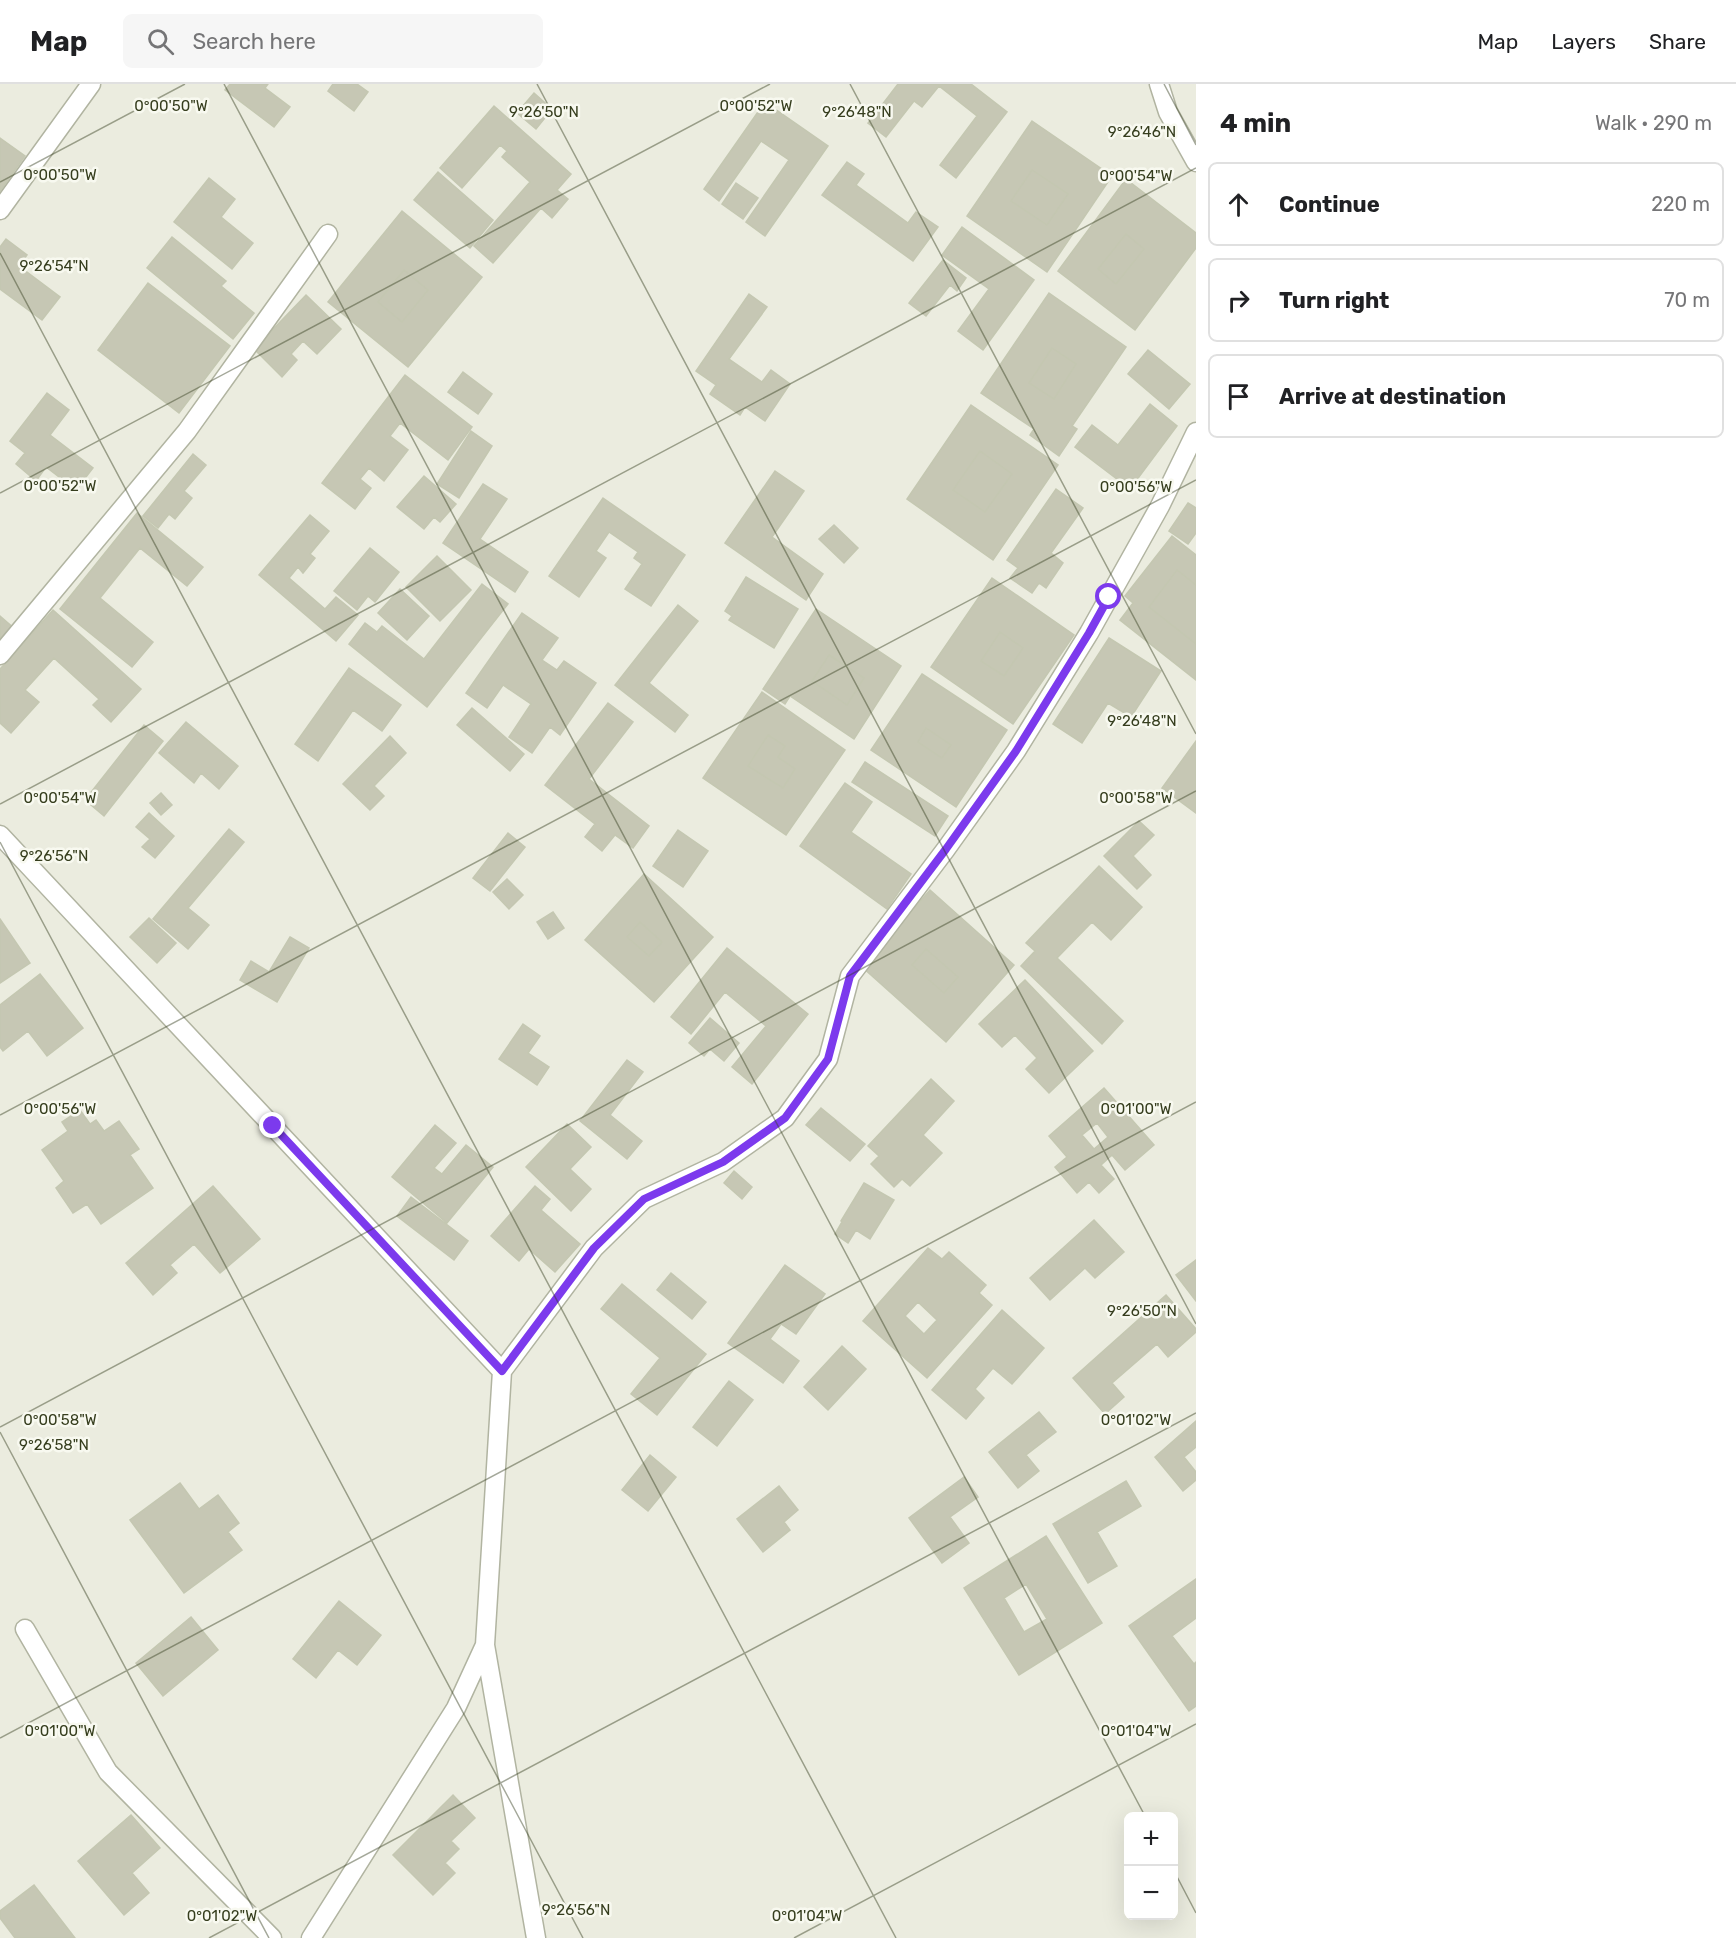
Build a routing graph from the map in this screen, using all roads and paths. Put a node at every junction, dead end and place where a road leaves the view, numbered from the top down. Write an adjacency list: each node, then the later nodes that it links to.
1 (91, 84): 4 (street)
2 (1159, 84): 3 (street)
3 (1196, 162)
4 (0, 210)
5 (328, 234): 7 (street)
6 (1196, 432): 9 (street)
7 (0, 655)
8 (0, 834): 9 (street)
9 (502, 1371): 11 (street)
10 (25, 1629): 12 (street)
11 (485, 1646): 13 (street); 14 (street)
12 (272, 1938)
13 (311, 1938)
14 (536, 1938)

